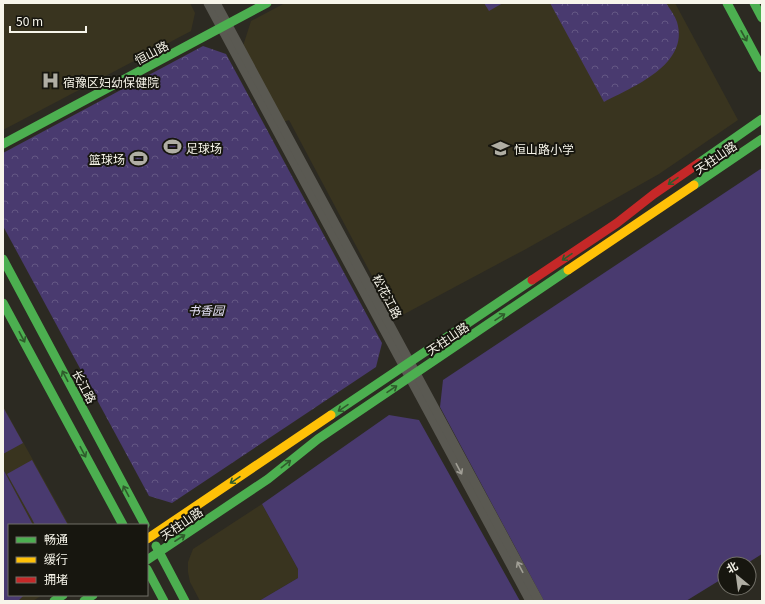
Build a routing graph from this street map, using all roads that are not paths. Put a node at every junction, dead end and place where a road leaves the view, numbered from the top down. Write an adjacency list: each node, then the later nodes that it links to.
1 (208, 3): 8 (street, 松花江路)
2 (216, 3): 8 (street, 松花江路)
3 (254, 3): 8 (street, 恒山路)
4 (267, 3): 8 (street, 恒山路)
5 (726, 3): 9 (street, one-way to 9)
6 (754, 3): 7 (street)
7 (762, 18)
8 (223, 23): 11 (street, 恒山路); 13 (street, 恒山路); 16 (street, 松花江路)
9 (762, 68)
10 (762, 118): 16 (street, 天柱山路, one-way to 16)
11 (3, 137)
12 (762, 139): 17 (street, 天柱山路, one-way to 12)
13 (3, 144)
14 (3, 259): 19 (street, 长江路, one-way to 14)
15 (3, 303): 18 (street, one-way to 18)
16 (407, 365): 17 (street, 松花江路); 20 (street, 天柱山路, one-way to 20)
17 (413, 376): 21 (street, 天柱山路, one-way to 17); 26 (street, 松花江路, one-way to 26); 27 (street, 松花江路, one-way to 17)
18 (122, 524)
19 (144, 524)
20 (148, 535): 21 (street)
21 (159, 552): 22 (street, 天柱山路); 25 (street)
22 (148, 559)
23 (148, 571): 24 (street)
24 (164, 601)
25 (185, 601)
26 (530, 601)
27 (539, 601)

